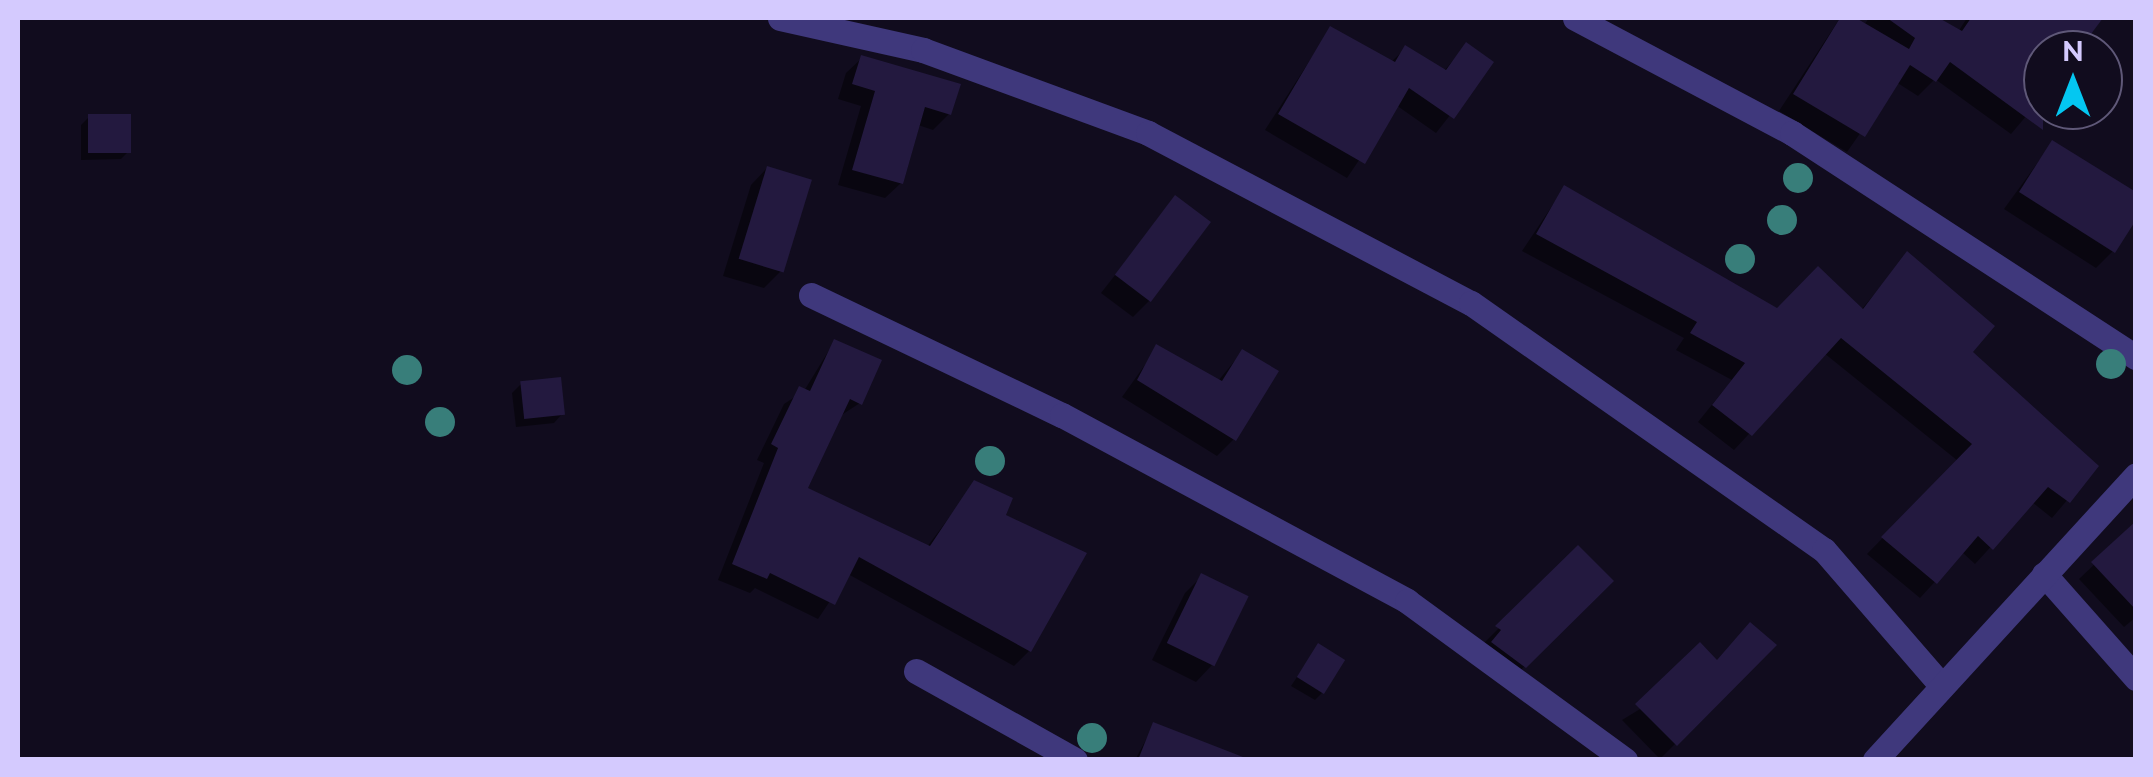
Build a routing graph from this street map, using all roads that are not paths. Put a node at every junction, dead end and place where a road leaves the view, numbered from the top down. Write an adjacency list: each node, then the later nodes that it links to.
1 (780, 18): 9 (street)
2 (1576, 18): 4 (street)
3 (811, 295): 11 (street)
4 (2136, 357)
5 (2136, 475): 6 (street)
6 (2044, 574): 8 (street); 9 (street)
7 (916, 671): 10 (street)
8 (2136, 678)
9 (1942, 686): 12 (street)
10 (1075, 760)
11 (1625, 760)
12 (1875, 760)

